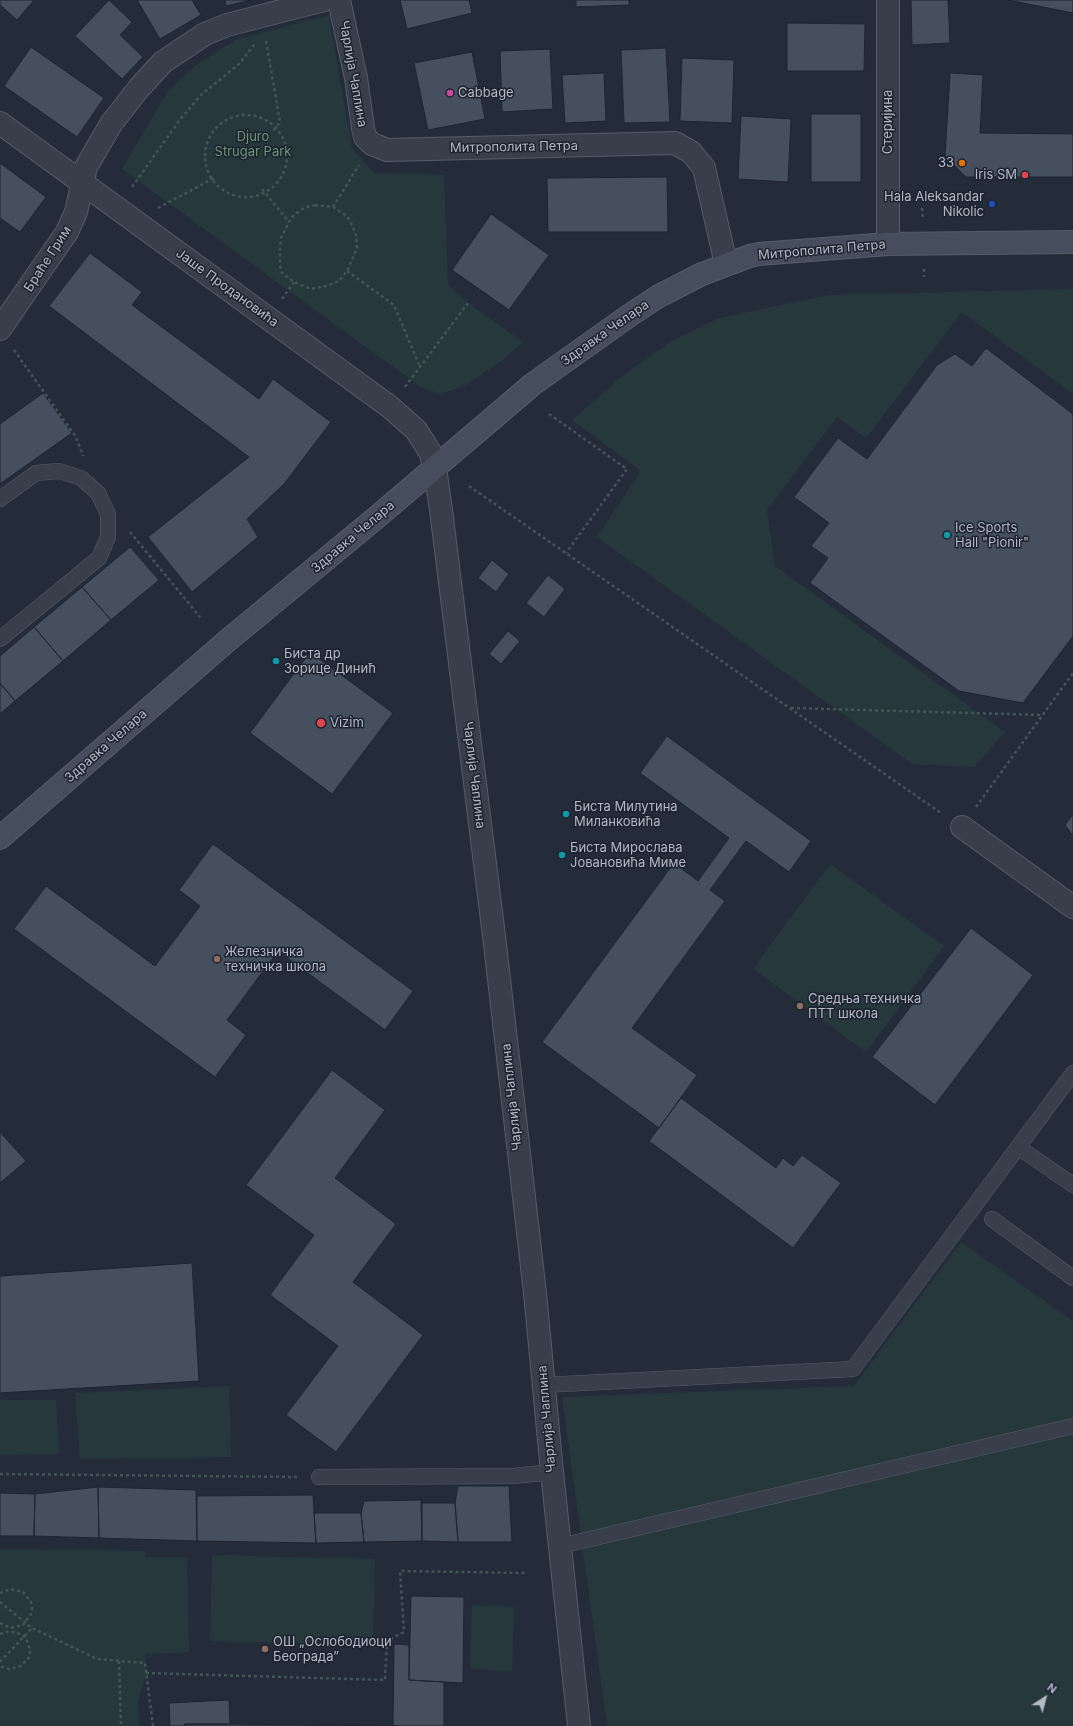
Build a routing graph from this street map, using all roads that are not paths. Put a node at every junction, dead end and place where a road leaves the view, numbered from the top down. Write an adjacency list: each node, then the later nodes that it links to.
1 (324, 0): 6 (street)
2 (340, 0): 5 (street, Чарлија Чаплина)
3 (888, 0): 8 (street, Стеријина)
4 (0, 123): 6 (street, Јаше Продановића)
5 (372, 144): 9 (street, Митрополита Петра)
6 (82, 184): 10 (street, Браће Грим); 11 (street, Јаше Продановића)
7 (1073, 242): 8 (main road, Митрополита Петра)
8 (888, 244): 9 (main road, Митрополита Петра)
9 (726, 264): 11 (main road, Здравка Челара)
10 (0, 329)
11 (435, 468): 15 (main road, Здравка Челара); 22 (street, Чарлија Чаплина)
12 (0, 499): 13 (lane)
13 (0, 639)
14 (962, 827): 16 (street)
15 (0, 838)
16 (1073, 907)
17 (1071, 1080): 18 (lane)
18 (1018, 1146): 19 (lane); 22 (lane)
19 (1073, 1185)
20 (992, 1219): 21 (lane)
21 (1073, 1278)
22 (544, 1385): 24 (street, Чарлија Чаплина)
23 (1073, 1426): 26 (lane)
24 (552, 1472): 25 (lane); 26 (street, Чарлија Чаплина)
25 (319, 1477)
26 (560, 1546): 27 (street, Чарлија Чаплина)
27 (579, 1726)

